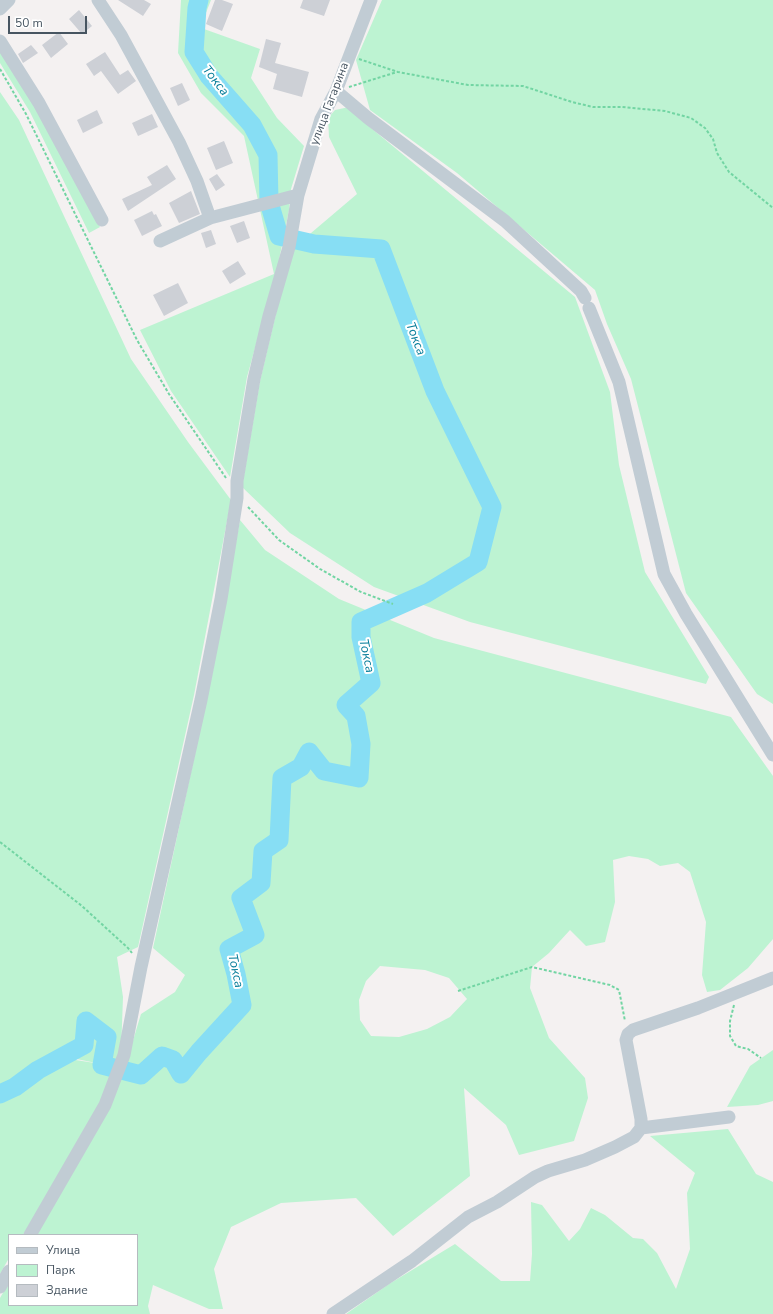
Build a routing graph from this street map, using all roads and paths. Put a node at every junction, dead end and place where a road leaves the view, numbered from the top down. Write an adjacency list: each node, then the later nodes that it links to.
1 (9, 0): 4 (street)
2 (98, 0): 12 (street)
3 (371, 0): 6 (street, улица Гагарина)
4 (0, 9)
5 (0, 41): 13 (street)
6 (349, 56): 8 (path); 9 (street, улица Гагарина)
7 (0, 69): 15 (path)
8 (398, 72): 9 (path); 11 (path)
9 (336, 91): 10 (street, улица Гагарина); 17 (street)
10 (298, 195): 12 (street); 15 (street, улица Гагарина)
11 (773, 208)
12 (210, 218): 14 (street)
13 (102, 220)
14 (160, 241)
15 (236, 492): 16 (path); 19 (street, улица Гагарина)
16 (393, 604)
17 (773, 754)
18 (0, 842): 19 (path)
19 (141, 967): 27 (street, улица Гагарина)
20 (773, 978): 22 (street)
21 (458, 991): 23 (path)
22 (738, 993): 23 (street); 24 (path)
23 (628, 1034): 26 (street)
24 (761, 1058)
25 (729, 1117): 26 (street)
26 (641, 1128): 30 (street)
27 (31, 1234)
28 (8, 1273): 29 (street)
29 (0, 1287)
30 (333, 1314)

